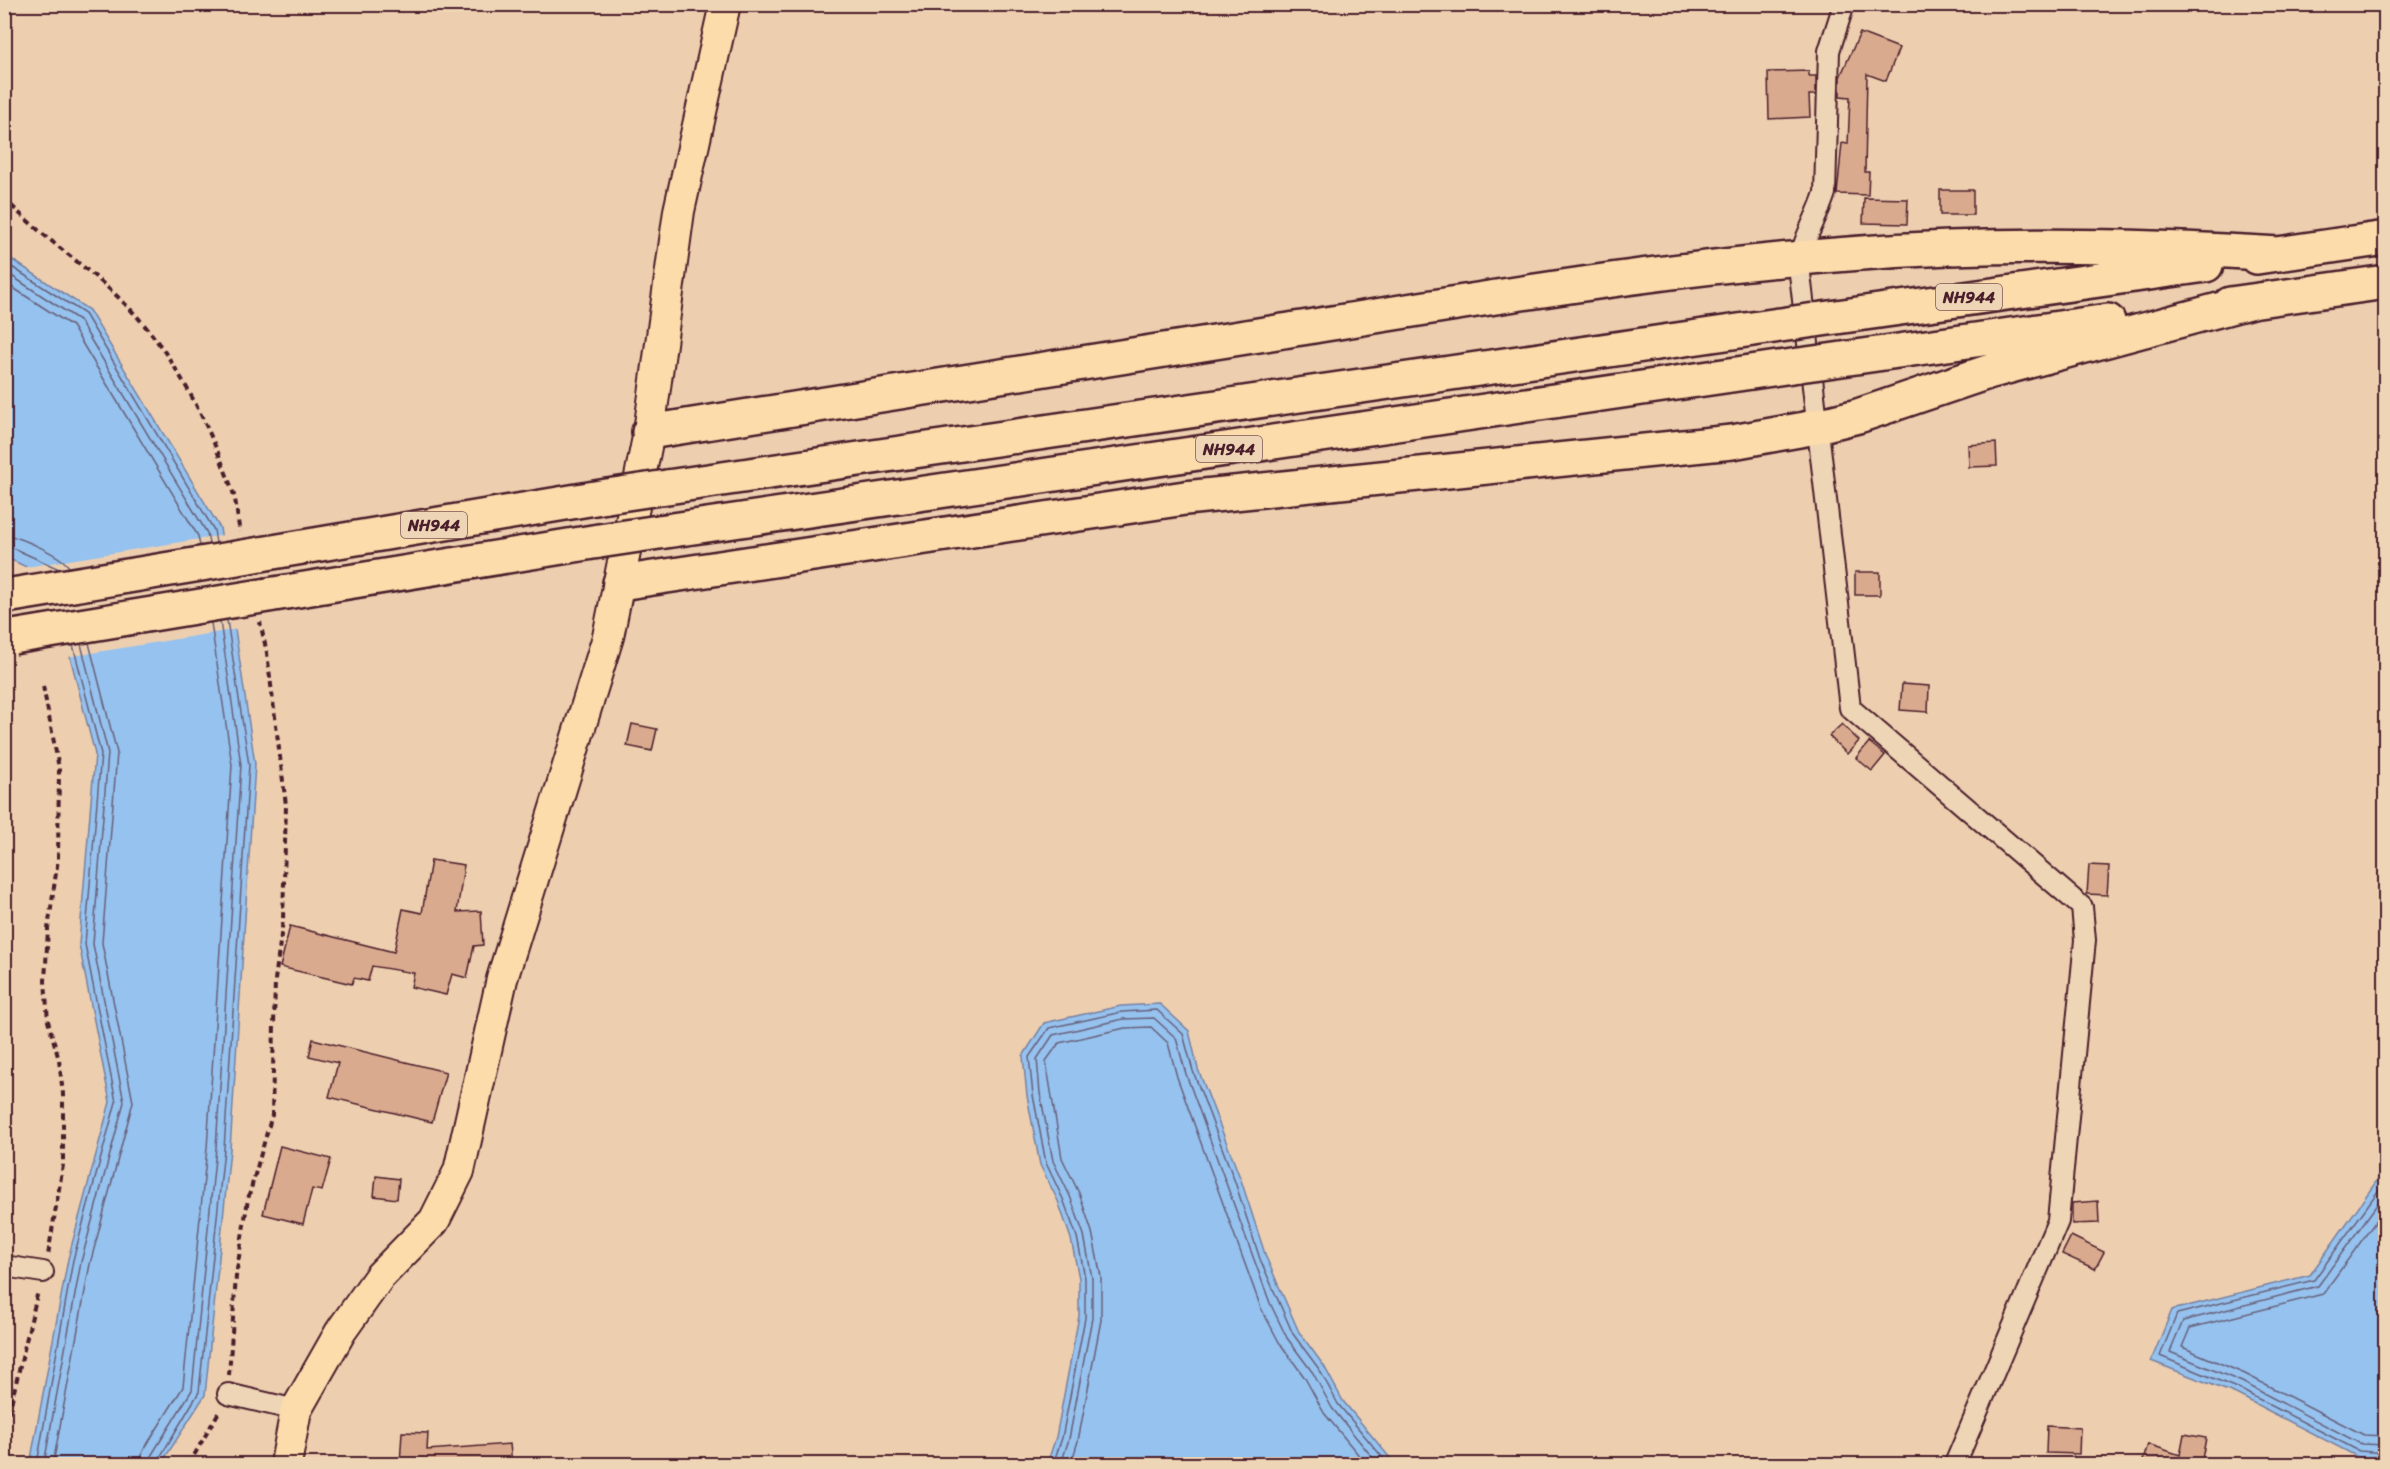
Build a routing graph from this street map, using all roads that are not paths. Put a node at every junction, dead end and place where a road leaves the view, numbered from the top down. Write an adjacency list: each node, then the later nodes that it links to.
1 (725, 4): 9 (main road)
2 (1844, 4): 5 (street)
3 (2385, 238): 4 (highway, NH944 / NH944)
4 (2279, 254): 5 (highway); 11 (highway, NH944 / NH944, bridge)
5 (1800, 259): 8 (street); 9 (highway)
6 (2385, 282): 7 (highway, NH944 / NH944)
7 (2252, 301): 8 (highway); 12 (highway, NH944 / NH944, bridge)
8 (1818, 426): 10 (highway); 18 (street)
9 (649, 432): 10 (main road)
10 (620, 583): 16 (main road)
11 (5, 596)
12 (9, 637)
13 (4, 1266): 14 (street)
14 (43, 1272)
15 (228, 1394): 16 (street)
16 (296, 1410): 17 (main road)
17 (286, 1464)
18 (1955, 1464)

